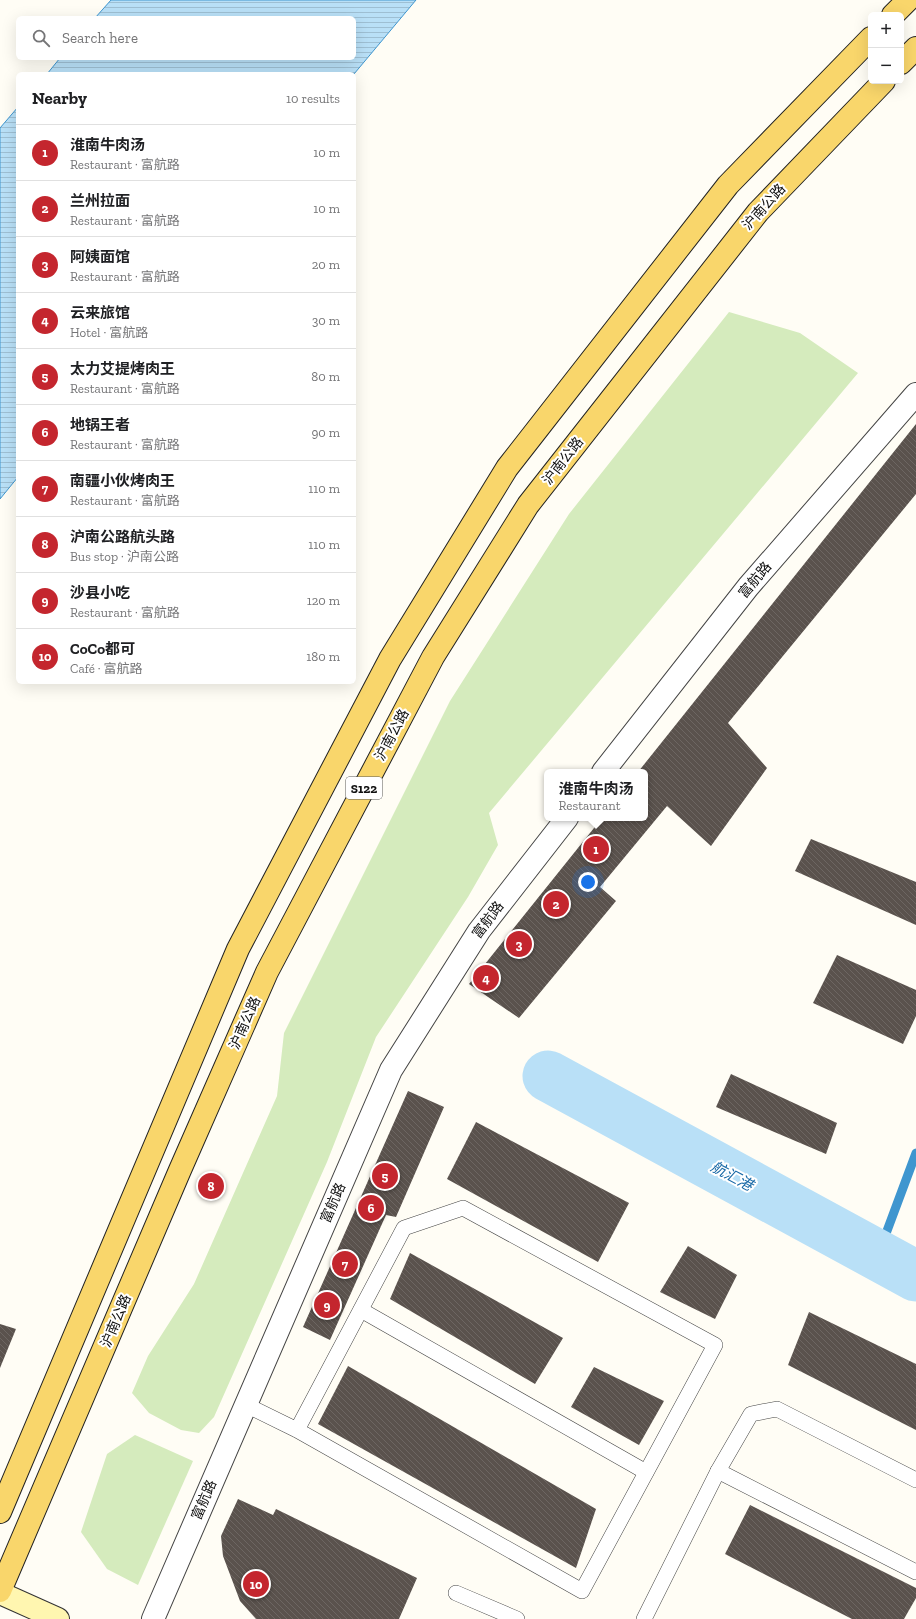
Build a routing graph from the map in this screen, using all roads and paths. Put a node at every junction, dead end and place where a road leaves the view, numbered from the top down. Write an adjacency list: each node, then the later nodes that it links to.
1 (908, 0): 2 (main road)
2 (896, 12)
3 (868, 41): 16 (main road, S122)
4 (916, 48): 5 (main road)
5 (904, 60)
6 (881, 84): 18 (main road, 沪南公路 / S122)
7 (916, 394): 8 (street, 富航路)
8 (605, 769)
9 (565, 821): 11 (street, 富航路)
10 (361, 1310): 12 (lane); 14 (lane); 14 (lane)
11 (246, 1405): 12 (lane); 21 (street, 富航路)
12 (297, 1430): 14 (lane)
13 (718, 1471): 15 (lane); 17 (lane); 23 (lane)
14 (646, 1472)
15 (916, 1480)
16 (0, 1512)
17 (916, 1572)
18 (0, 1592): 20 (main road)
19 (456, 1593): 22 (lane)
20 (58, 1619)
21 (153, 1619)
22 (517, 1619)
23 (644, 1619)

